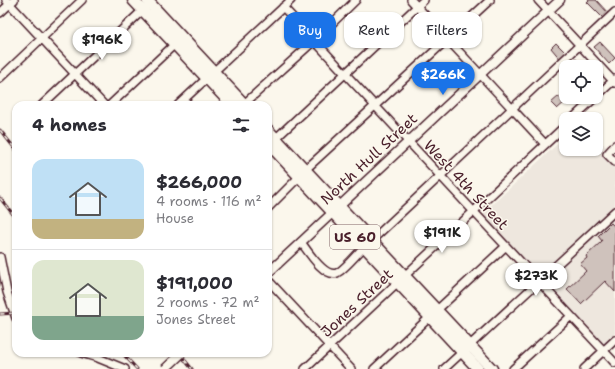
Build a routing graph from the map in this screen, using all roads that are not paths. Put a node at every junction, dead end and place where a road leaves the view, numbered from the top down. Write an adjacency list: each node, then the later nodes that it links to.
1 (82, 0): 21 (street)
2 (133, 0): 11 (highway)
3 (290, 0): 13 (street)
4 (356, 0): 20 (street)
5 (411, 0): 12 (street)
6 (424, 0): 12 (street)
7 (490, 0): 17 (street)
8 (538, 0): 14 (street)
9 (560, 0): 14 (main road, North Hull Street)
10 (10, 1): 19 (street); 21 (street)
11 (146, 4): 22 (highway); 28 (street); 31 (highway)
12 (417, 6): 16 (street); 29 (street)
13 (282, 8): 15 (street, West 4th Street); 31 (street)
14 (548, 11): 23 (street); 30 (main road, North Hull Street)
15 (286, 12)
16 (423, 12)
17 (477, 12)
18 (615, 12): 23 (street)
19 (0, 13)
20 (336, 20)
21 (42, 38): 28 (street); 32 (street)
22 (175, 44): 31 (highway); 36 (street)
23 (580, 46): 33 (street); 42 (street)
24 (306, 48): 40 (street)
25 (321, 48): 29 (street, West 4th Street)
26 (438, 48): 41 (street)
27 (456, 48): 30 (street)
28 (75, 74): 34 (street); 35 (street)
29 (345, 74): 41 (street, West 4th Street); 45 (street)
30 (480, 74): 42 (street); 46 (main road, North Hull Street)
31 (210, 75): 37 (street); 38 (highway); 39 (highway)
32 (0, 78)
33 (614, 81): 43 (street)
34 (46, 101)
35 (100, 101)
36 (114, 101)
37 (182, 101)
38 (229, 101)
39 (241, 101)
40 (248, 101)
41 (375, 106): 46 (street, West 4th Street); 51 (street)
42 (512, 109): 47 (street); 52 (street)
43 (580, 112)
44 (559, 131): 47 (street, Jones Street)
45 (272, 141)
46 (408, 142): 52 (street, West 4th Street); 54 (main road, North Hull Street)
47 (545, 144): 56 (street, Jones Street)
48 (272, 145): 51 (highway, US 60)
49 (615, 145): 50 (street)
50 (615, 162)
51 (302, 173): 53 (street); 54 (highway, US 60)
52 (441, 177): 56 (street, West 4th Street); 58 (street)
53 (272, 201)
54 (336, 209): 57 (main road, North Hull Street); 58 (highway, US 60)
55 (615, 211): 63 (street)
56 (473, 212): 59 (street, West 4th Street); 62 (street, Jones Street)
57 (301, 242): 58 (street); 61 (main road, North Hull Street)
58 (368, 244): 62 (highway, US 60)
59 (506, 246): 63 (street, West 4th Street); 66 (street)
60 (0, 257): 65 (street)
61 (272, 269)
62 (401, 279): 66 (highway, US 60); 69 (street, Jones Street)
63 (539, 281): 67 (street, West 4th Street); 70 (street)
64 (272, 284): 69 (street)
65 (12, 306)
66 (433, 314): 70 (highway, US 60); 79 (street)
67 (571, 316): 71 (street, West 4th Street); 83 (street)
68 (615, 340): 71 (street)
69 (330, 346): 77 (street, Jones Street); 78 (street)
70 (466, 349): 80 (street); 81 (highway, US 60); 82 (highway, US 60)
71 (604, 351): 74 (street, West 4th Street); 84 (street)
72 (95, 357): 75 (street)
73 (178, 357): 76 (main road, bridge)
74 (615, 363)
75 (125, 369)
76 (165, 369)
77 (305, 369)
78 (351, 369)
79 (374, 369)
80 (444, 369)
81 (478, 369)
82 (492, 369)
83 (513, 369)
84 (584, 369)

